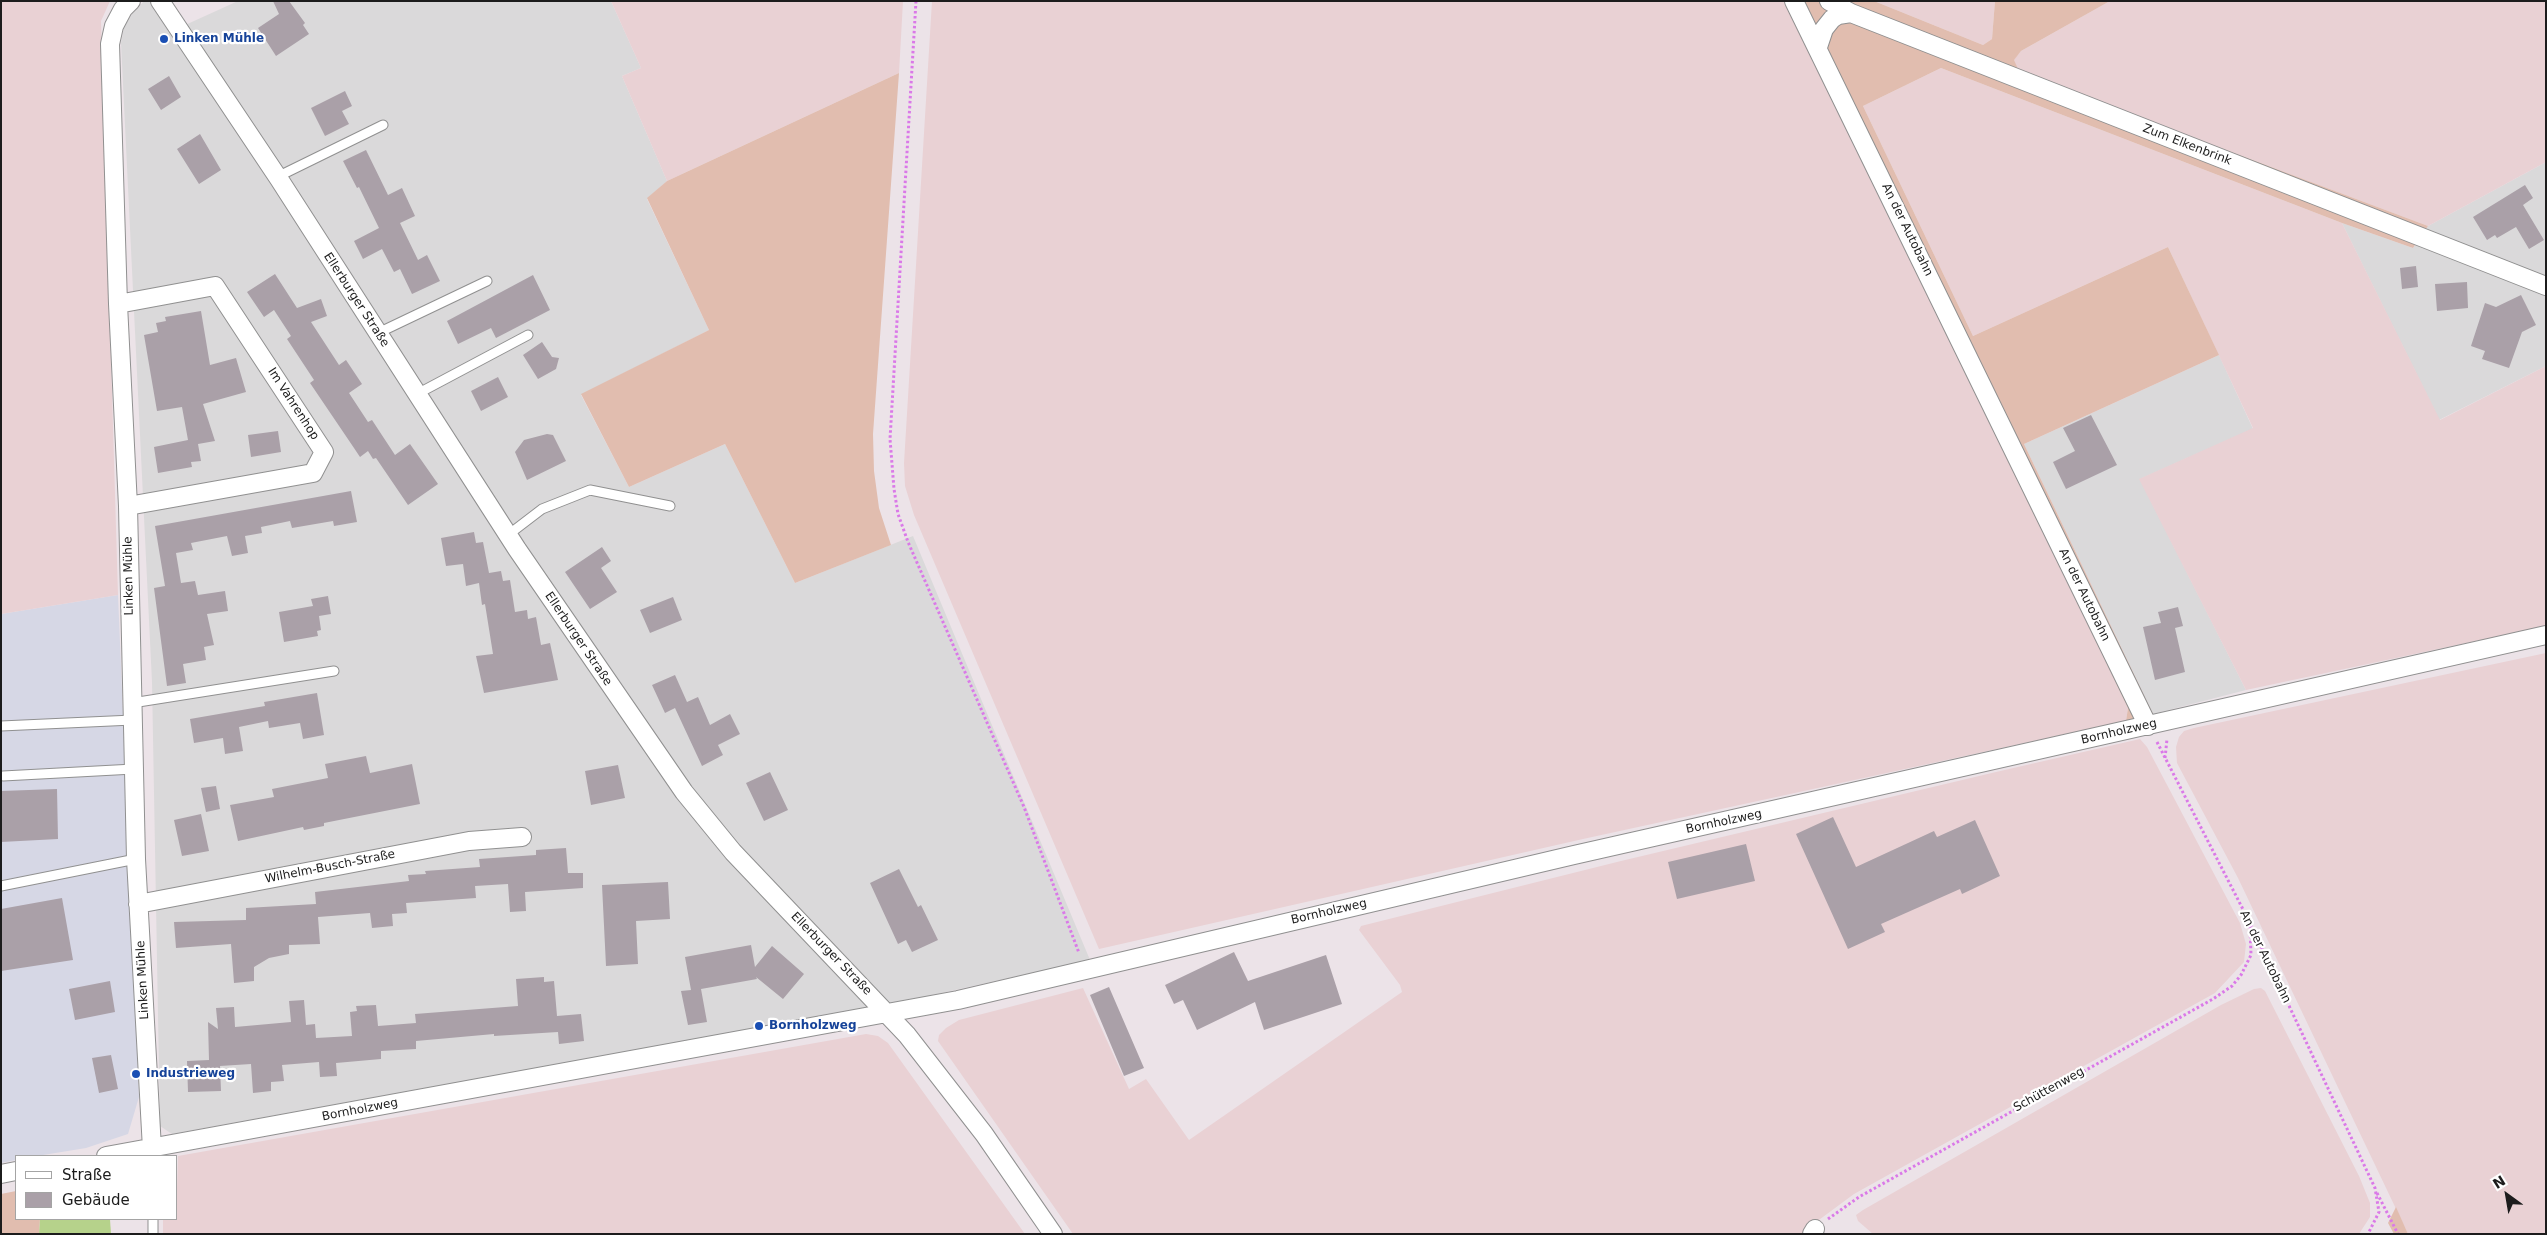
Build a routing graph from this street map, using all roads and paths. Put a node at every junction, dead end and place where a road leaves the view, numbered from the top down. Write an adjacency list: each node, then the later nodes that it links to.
1 (131, 1): 12 (street, Linken Mühle)
2 (160, 1): 9 (street, Ellerburger Straße)
3 (916, 1): 31 (path)
4 (1794, 1): 7 (street, An der Autobahn)
5 (1829, 1): 6 (street, Zum Elkenbrink)
6 (1852, 14): 7 (street); 11 (street, Zum Elkenbrink)
7 (1818, 46): 23 (street, An der Autobahn)
8 (383, 125): 9 (lane)
9 (277, 176): 13 (street, Ellerburger Straße)
10 (487, 282): 13 (lane)
11 (2546, 286)
12 (118, 304): 16 (street, Linken Mühle); 16 (street, Im Vahrenhop)
13 (378, 333): 15 (street, Ellerburger Straße)
14 (528, 334): 15 (lane)
15 (416, 394): 18 (street, Ellerburger Straße)
16 (128, 506): 21 (street, Linken Mühle)
17 (670, 506): 18 (lane)
18 (508, 535): 32 (street, Ellerburger Straße)
19 (2546, 634): 23 (street, Bornholzweg)
20 (334, 671): 21 (lane)
21 (132, 711): 22 (lane); 24 (street, Linken Mühle)
22 (1, 726)
23 (2148, 726): 30 (path, An der Autobahn); 31 (street, Bornholzweg)
24 (134, 770): 25 (lane); 27 (street, Linken Mühle)
25 (3, 776)
26 (522, 837): 29 (street, Wilhelm-Busch-Straße)
27 (136, 859): 28 (lane); 29 (street, Linken Mühle)
28 (1, 886)
29 (138, 904): 33 (street, Linken Mühle)
30 (2250, 923): 37 (path, An der Autobahn); 39 (path, Schüttenweg)
31 (1086, 970): 32 (street, Bornholzweg)
32 (888, 1014): 33 (street, Bornholzweg); 41 (street, Ellerburger Straße)
33 (152, 1152): 34 (street, Bornholzweg)
34 (118, 1155)
35 (15, 1171): 36 (street)
36 (1, 1174)
37 (2375, 1188): 42 (path, An der Autobahn); 43 (path, An der Autobahn)
38 (153, 1220): 40 (lane)
39 (1814, 1231)
40 (153, 1234)
41 (1053, 1234)
42 (2368, 1234)
43 (2398, 1234)

